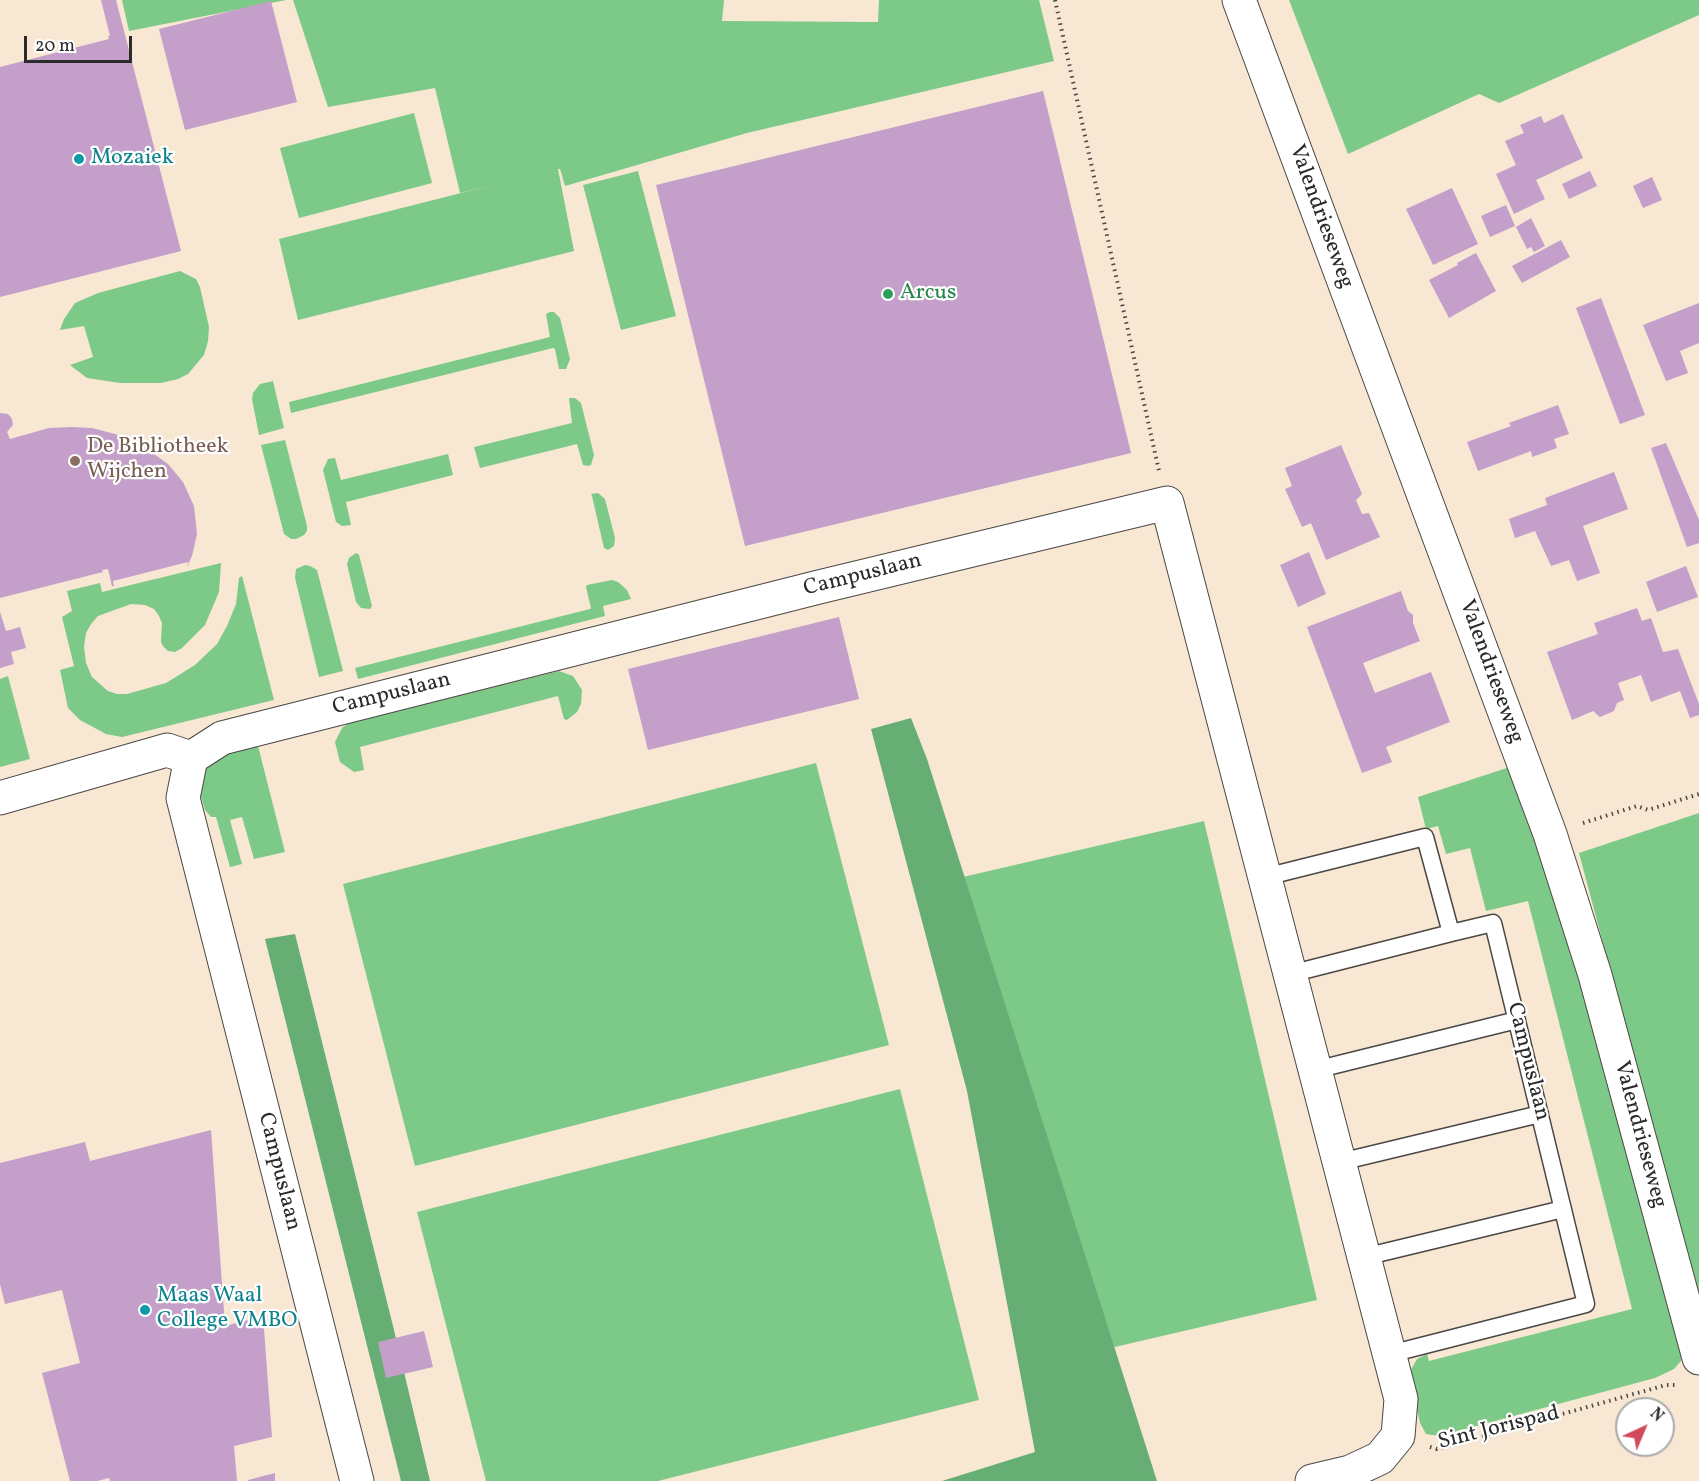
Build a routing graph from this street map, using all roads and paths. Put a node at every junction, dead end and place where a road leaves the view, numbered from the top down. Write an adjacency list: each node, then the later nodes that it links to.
1 (1056, 0): 3 (path)
2 (1239, 0): 7 (street, Valendrieseweg)
3 (1167, 503): 4 (street, Campuslaan); 8 (street)
4 (191, 758): 6 (street); 20 (street, Campuslaan)
5 (1699, 794): 7 (path)
6 (0, 798)
7 (1550, 834): 18 (street, Valendrieseweg)
8 (1265, 876): 9 (lane); 10 (street)
9 (1451, 933): 10 (lane); 11 (lane, Campuslaan)
10 (1290, 974): 12 (street)
11 (1517, 1020): 12 (lane); 13 (lane, Campuslaan)
12 (1315, 1070): 14 (street)
13 (1540, 1114): 14 (lane); 15 (lane, Campuslaan)
14 (1340, 1162): 16 (street)
15 (1563, 1209): 16 (lane); 17 (lane, Campuslaan)
16 (1364, 1257): 17 (street)
17 (1390, 1354): 19 (street)
18 (1694, 1371): 19 (path, Sint Jorispad)
19 (1398, 1436): 21 (street)
20 (357, 1481)
21 (1312, 1481)

